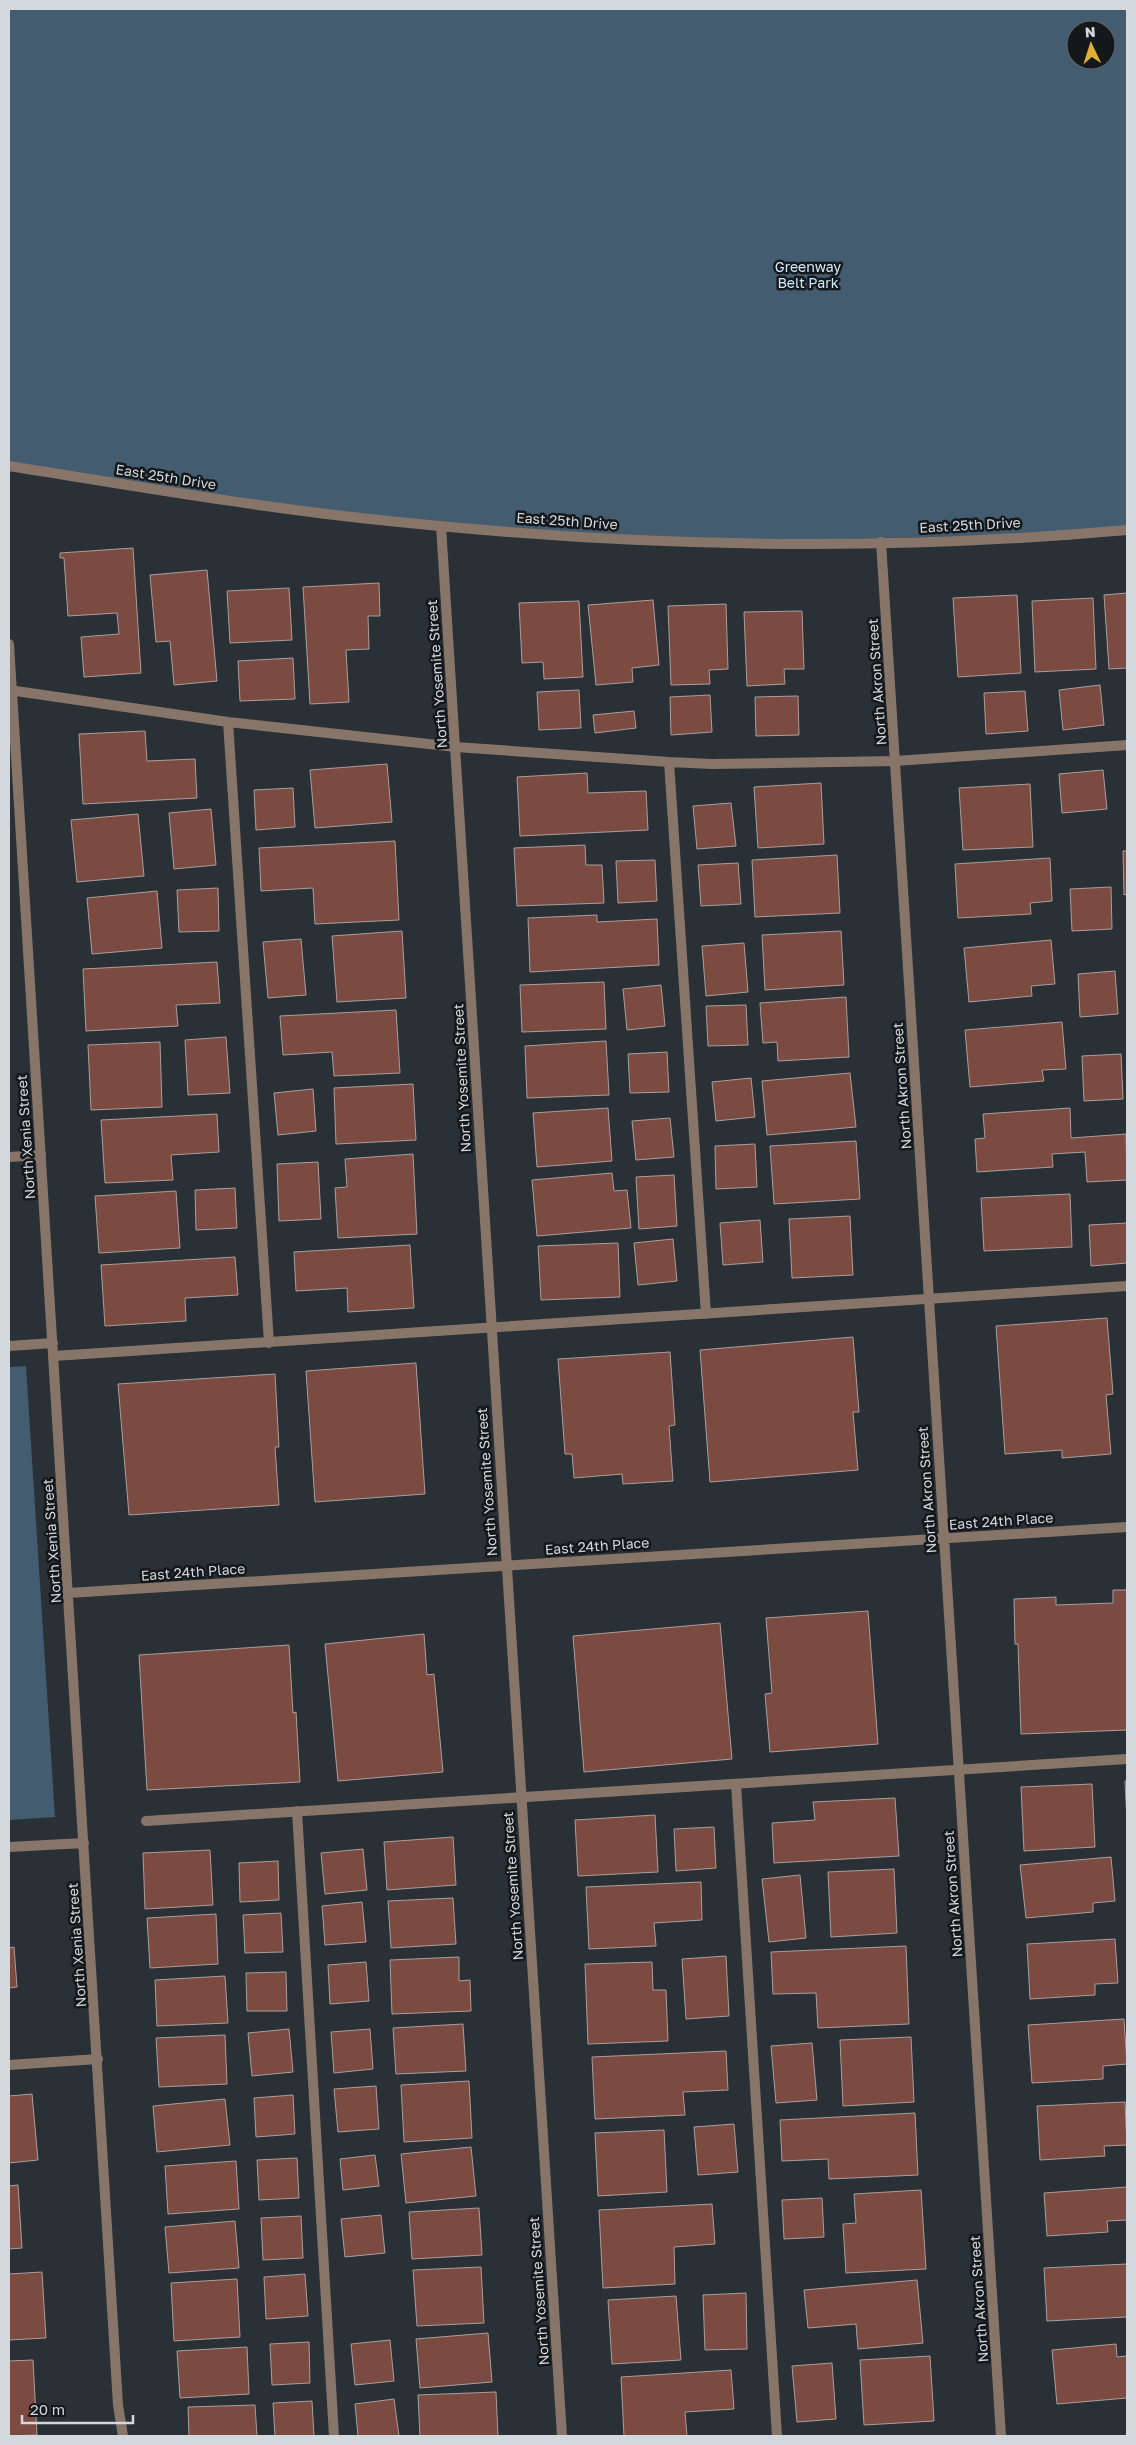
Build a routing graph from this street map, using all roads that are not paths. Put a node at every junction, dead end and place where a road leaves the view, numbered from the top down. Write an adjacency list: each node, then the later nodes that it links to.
1 (9, 466): 2 (street, East 25th Drive)
2 (441, 526): 4 (street, East 25th Drive); 9 (street, North Yosemite Street)
3 (1127, 530): 4 (street, East 25th Drive)
4 (881, 542): 11 (street, North Akron Street)
5 (9, 644): 6 (street, North Xenia Street)
6 (10, 690): 7 (street); 12 (street, North Xenia Street)
7 (228, 722): 9 (street); 18 (street)
8 (1127, 744): 11 (street)
9 (456, 747): 10 (street); 17 (street, North Yosemite Street)
10 (669, 762): 11 (street); 16 (street)
11 (895, 762): 15 (street, North Akron Street)
12 (41, 1155): 13 (street); 19 (street, North Xenia Street)
13 (9, 1157)
14 (1127, 1286): 15 (street)
15 (929, 1300): 16 (street); 23 (street, North Akron Street)
16 (706, 1314): 17 (street)
17 (491, 1328): 18 (street); 24 (street, North Yosemite Street)
18 (269, 1343): 21 (street)
19 (53, 1344): 20 (street); 21 (street, North Xenia Street)
20 (9, 1346)
21 (54, 1356): 25 (street, North Xenia Street)
22 (1127, 1527): 23 (street, East 24th Place)
23 (944, 1538): 24 (street, East 24th Place); 27 (street, North Akron Street)
24 (506, 1566): 25 (street, East 24th Place); 29 (street, North Yosemite Street)
25 (69, 1593): 32 (street, North Xenia Street)
26 (1127, 1759): 27 (street)
27 (959, 1769): 28 (street); 40 (street, North Akron Street)
28 (736, 1784): 29 (street); 39 (street)
29 (521, 1798): 30 (street); 38 (street, North Yosemite Street)
30 (297, 1811): 31 (street); 37 (street)
31 (146, 1821)
32 (84, 1843): 33 (street); 34 (street, North Xenia Street)
33 (9, 1847)
34 (98, 2060): 35 (street); 36 (street, North Xenia Street)
35 (9, 2066)
36 (123, 2436)
37 (334, 2436)
38 (562, 2436)
39 (777, 2436)
40 (1001, 2436)

